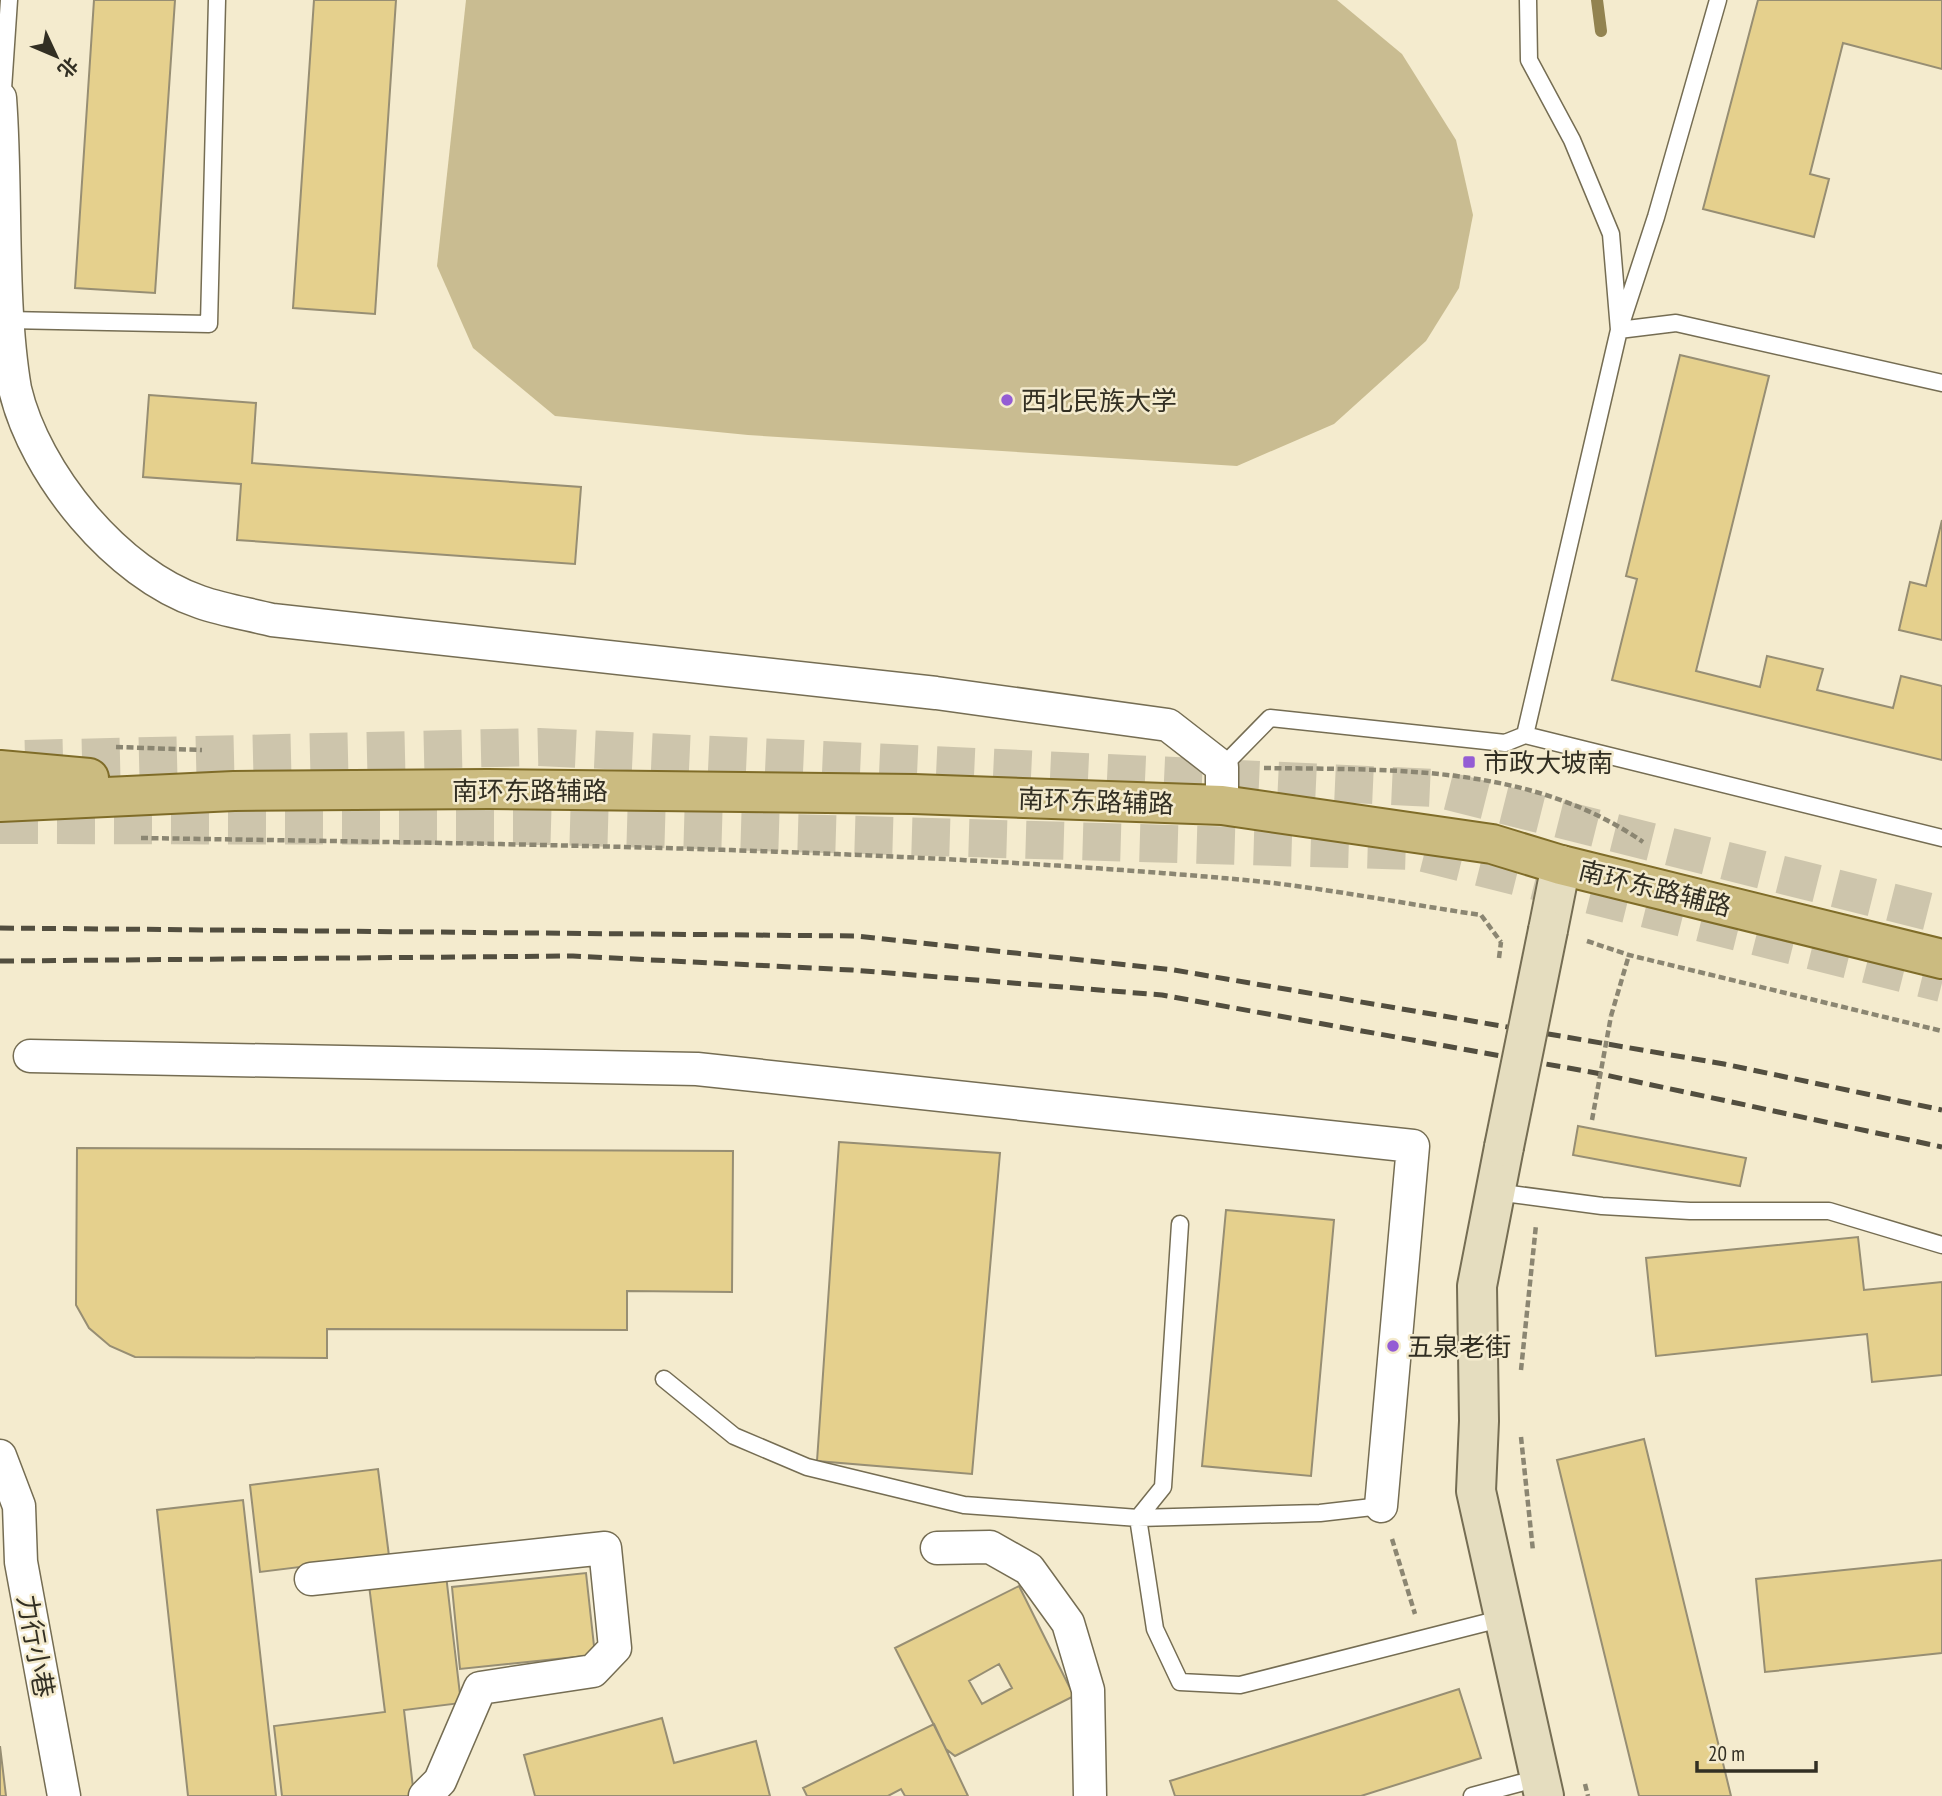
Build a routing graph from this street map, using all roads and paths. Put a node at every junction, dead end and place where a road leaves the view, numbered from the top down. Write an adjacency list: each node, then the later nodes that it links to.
1 (9, 0): 5 (lane)
2 (217, 0): 6 (lane)
3 (1528, 0): 7 (lane)
4 (1718, 0): 7 (lane)
5 (1, 108): 6 (street)
6 (7, 320): 10 (street)
7 (1619, 330): 8 (lane); 9 (lane)
8 (1942, 383)
9 (1525, 735): 10 (lane); 16 (lane)
10 (1222, 767): 14 (street)
11 (0, 770): 12 (main road, 南环东路辅路)
12 (234, 792): 13 (main road, 南环东路辅路); 14 (main road, 南环东路辅路)
13 (0, 802)
14 (1222, 805): 17 (main road, 南环东路辅路)
15 (133, 838): 19 (path)
16 (1942, 838)
17 (1561, 865): 21 (main road, 南环东路辅路); 25 (street, bridge)
18 (1587, 941): 20 (path)
19 (1501, 942)
20 (1629, 955): 22 (path); 24 (path, bridge)
21 (1942, 959)
22 (1942, 1031)
23 (30, 1056): 33 (street)
24 (1592, 1119)
25 (1496, 1192): 26 (lane); 38 (street)
26 (1539, 1198): 28 (lane); 29 (path)
27 (1180, 1224): 34 (lane)
28 (1942, 1245)
29 (1520, 1376)
30 (664, 1379): 34 (lane)
31 (1520, 1430): 36 (path)
32 (0, 1455): 42 (street, 力行小巷)
33 (1381, 1506): 34 (lane); 39 (path)
34 (1139, 1518): 39 (lane)
35 (937, 1548): 44 (street)
36 (1534, 1562)
37 (311, 1579): 43 (street)
38 (1504, 1618): 39 (lane); 41 (street)
39 (1423, 1638)
40 (1582, 1771): 46 (path)
41 (1532, 1789): 45 (lane)
42 (64, 1796)
43 (425, 1796)
44 (1090, 1796)
45 (1472, 1796)
46 (1588, 1796)

